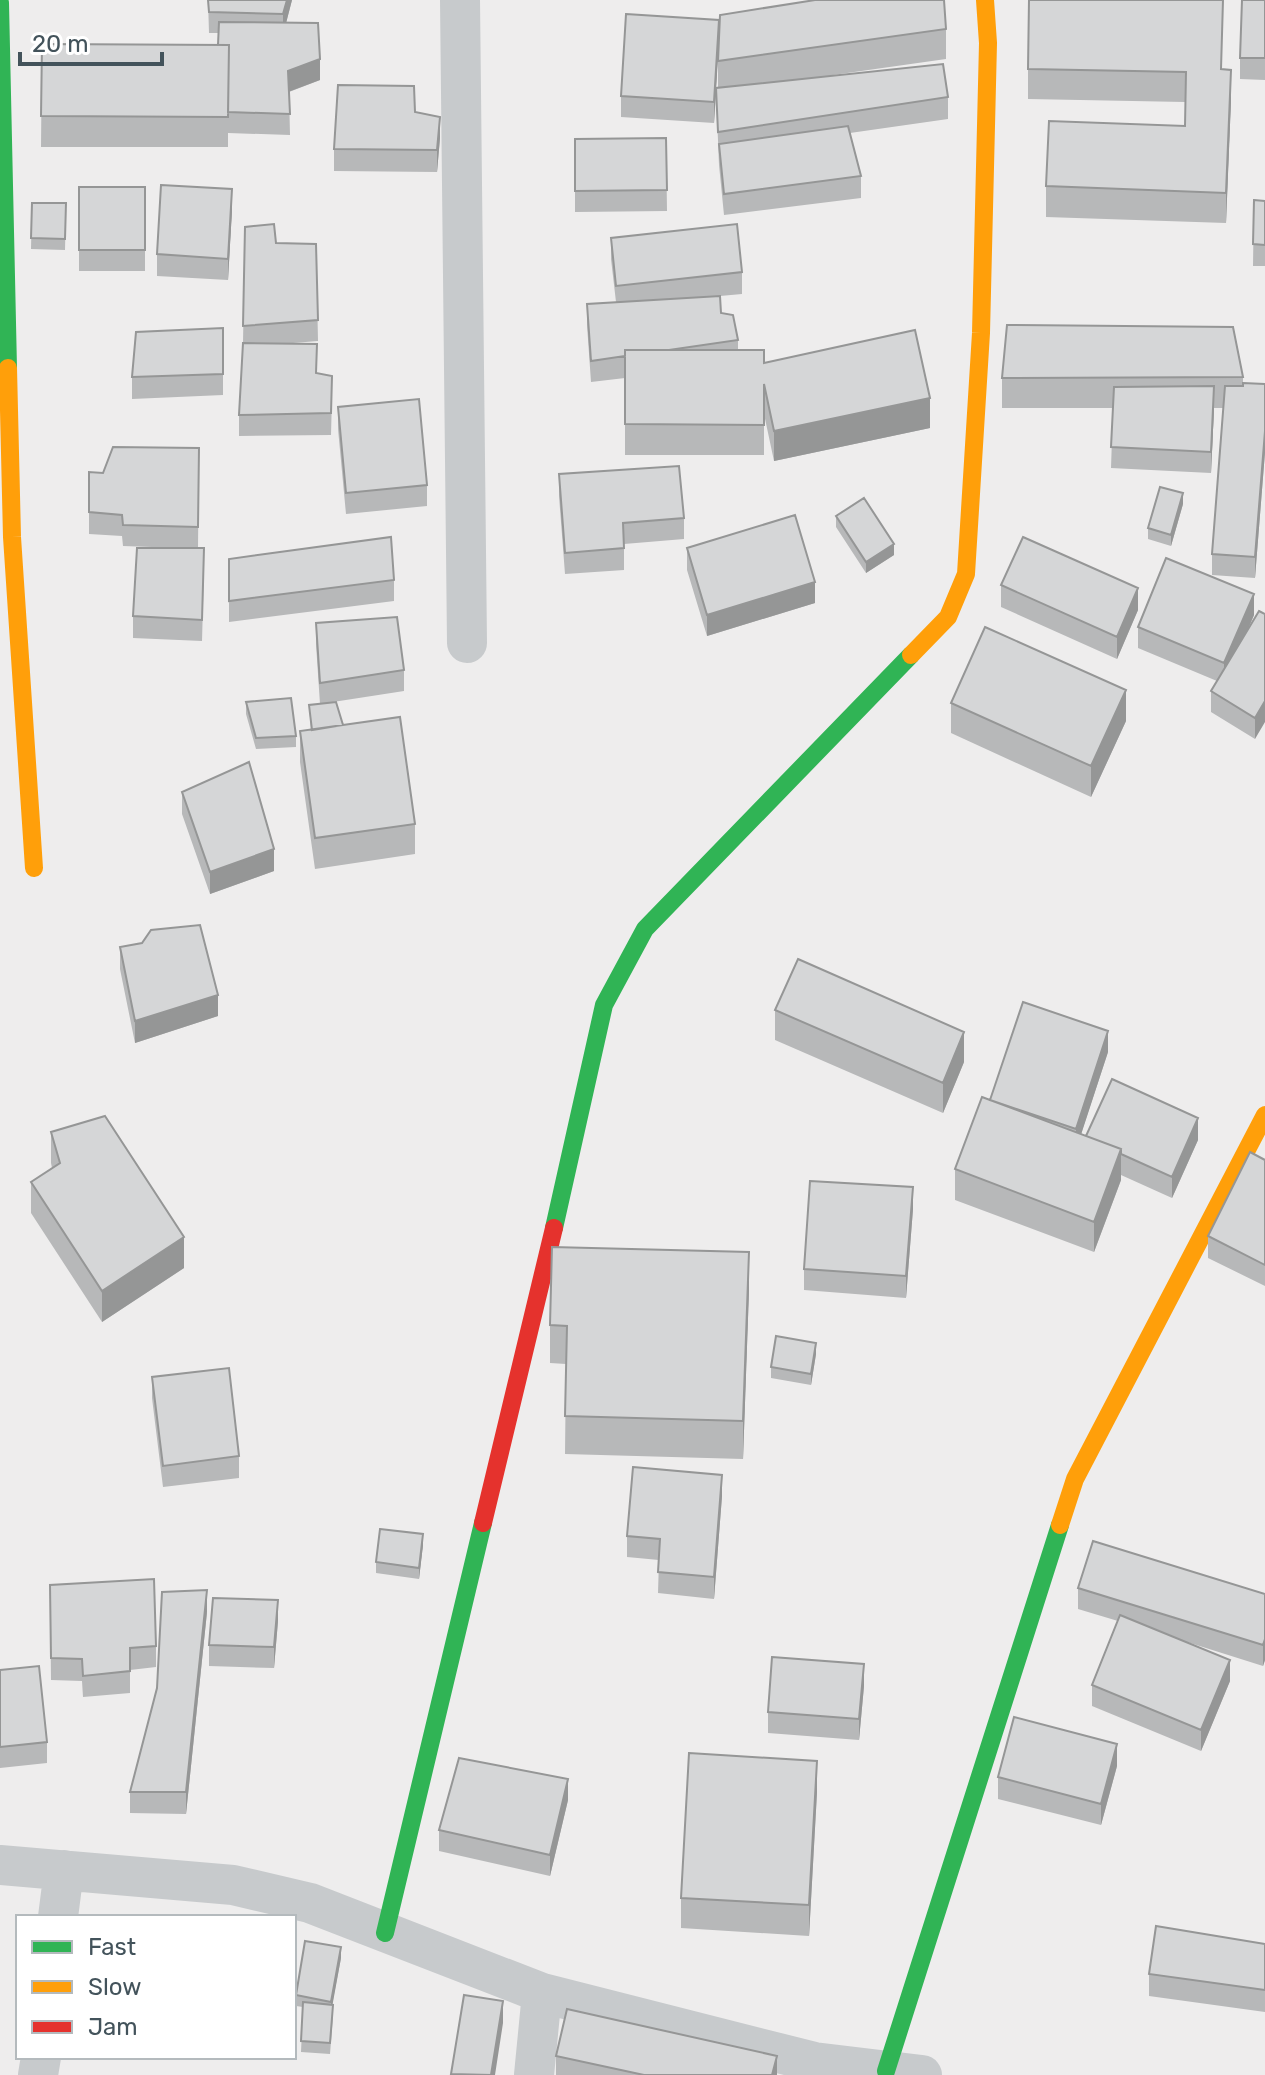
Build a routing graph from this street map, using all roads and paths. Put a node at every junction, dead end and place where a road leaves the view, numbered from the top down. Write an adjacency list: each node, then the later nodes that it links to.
1 (460, 0): 4 (street)
2 (985, 0): 10 (street)
3 (0, 3): 5 (street)
4 (467, 643)
5 (34, 868)
6 (1265, 1115): 12 (street)
7 (0, 1865): 8 (street)
8 (64, 1870): 9 (street); 10 (street)
9 (58, 1915)
10 (385, 1933): 11 (street)
11 (542, 1993): 12 (street); 13 (street)
12 (904, 2073)
13 (534, 2075)

